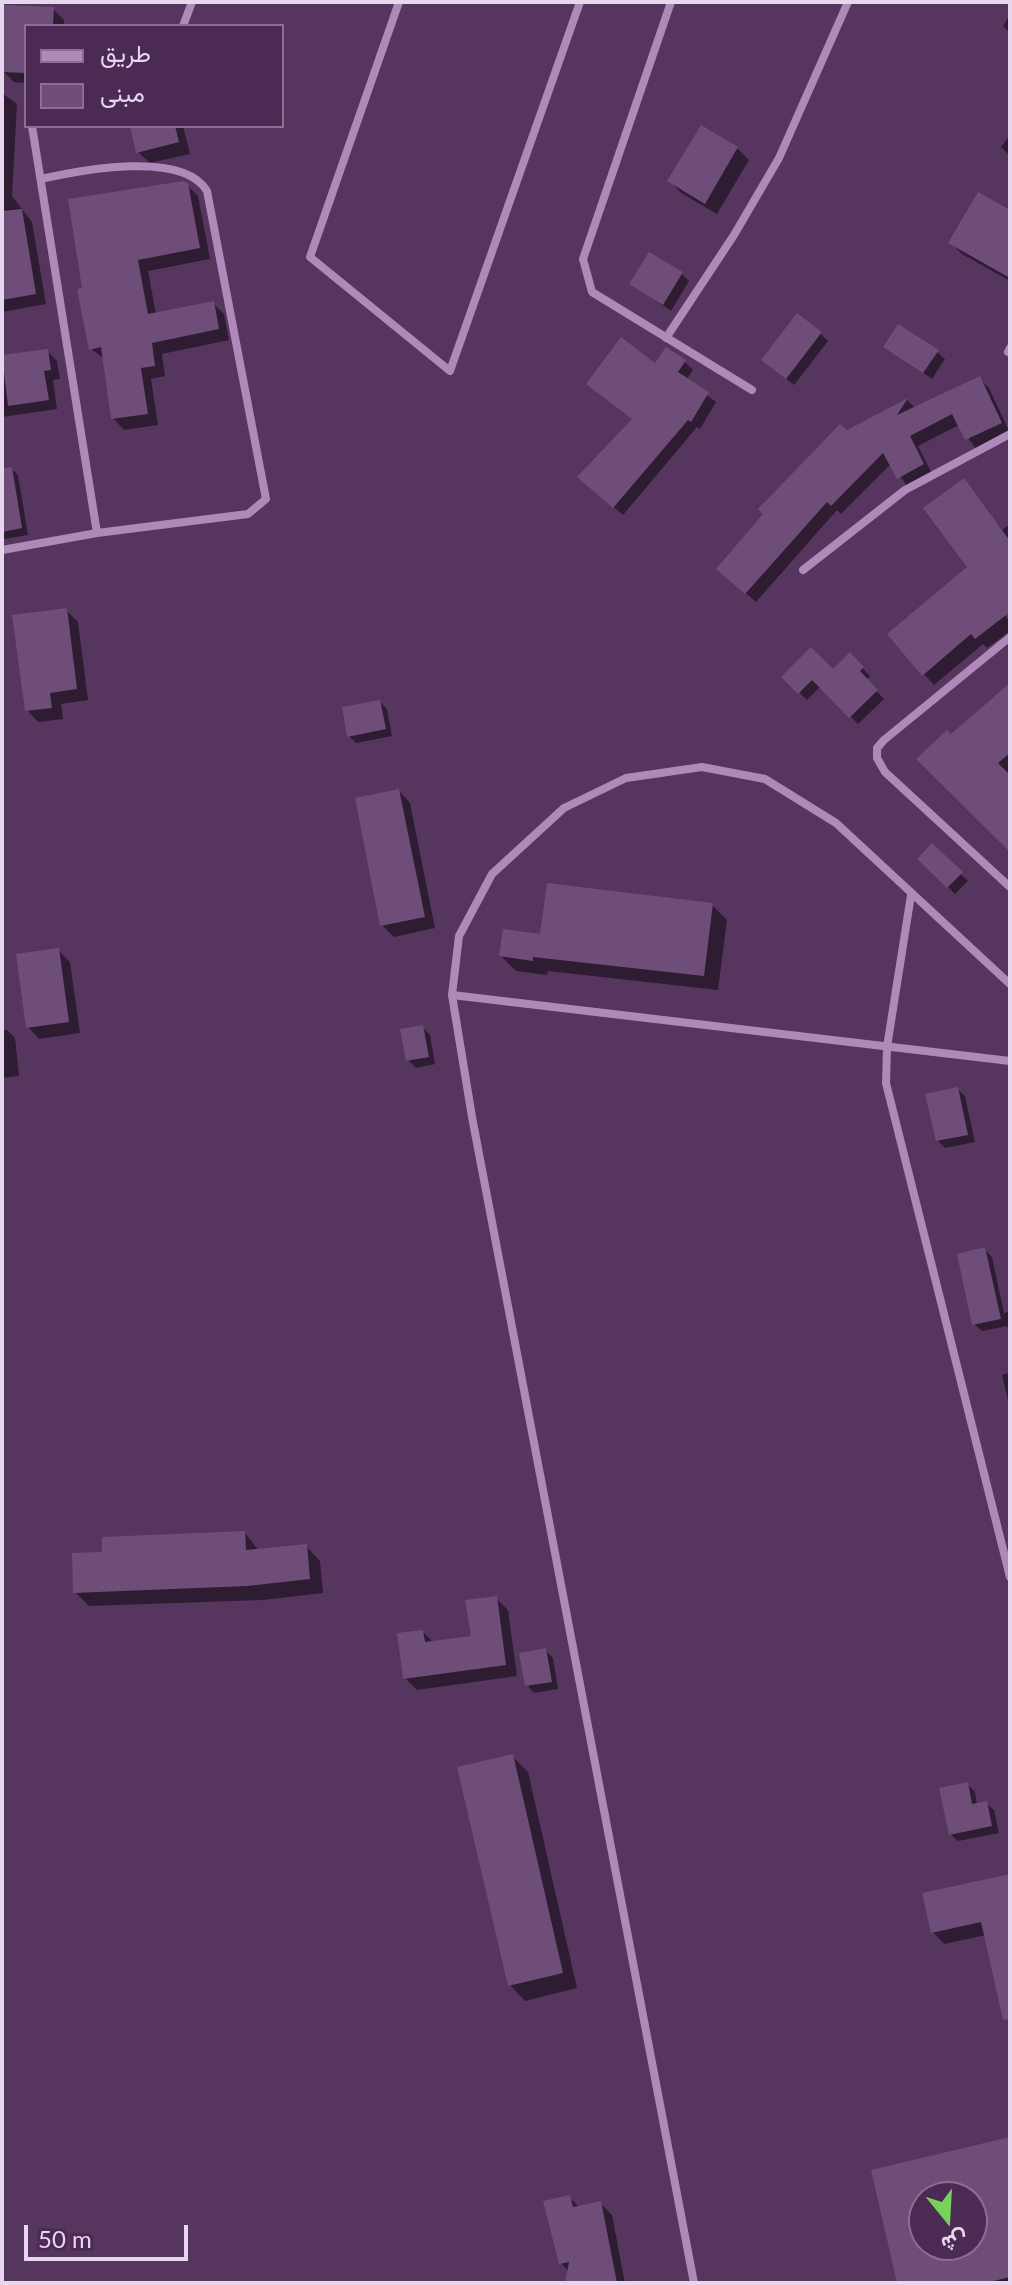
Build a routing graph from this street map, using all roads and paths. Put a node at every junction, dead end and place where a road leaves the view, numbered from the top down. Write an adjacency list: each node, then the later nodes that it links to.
1 (192, 2): 6 (street)
2 (399, 2): 3 (street)
3 (580, 2)
4 (671, 2): 9 (street)
5 (848, 2): 9 (street)
6 (184, 24)
7 (32, 128): 8 (street)
8 (41, 179): 12 (street); 12 (street)
9 (666, 338): 10 (street)
10 (752, 390)
11 (1010, 434): 14 (street)
12 (97, 533): 13 (street)
13 (2, 550)
14 (803, 570)
15 (1010, 637): 16 (street)
16 (1010, 887)
17 (911, 895): 18 (street); 19 (street); 20 (street)
18 (1010, 984)
19 (452, 995): 20 (street); 24 (street)
20 (887, 1047): 21 (street); 22 (street)
21 (1010, 1061)
22 (1005, 1535): 23 (street)
23 (1010, 1577)
24 (694, 2283)

